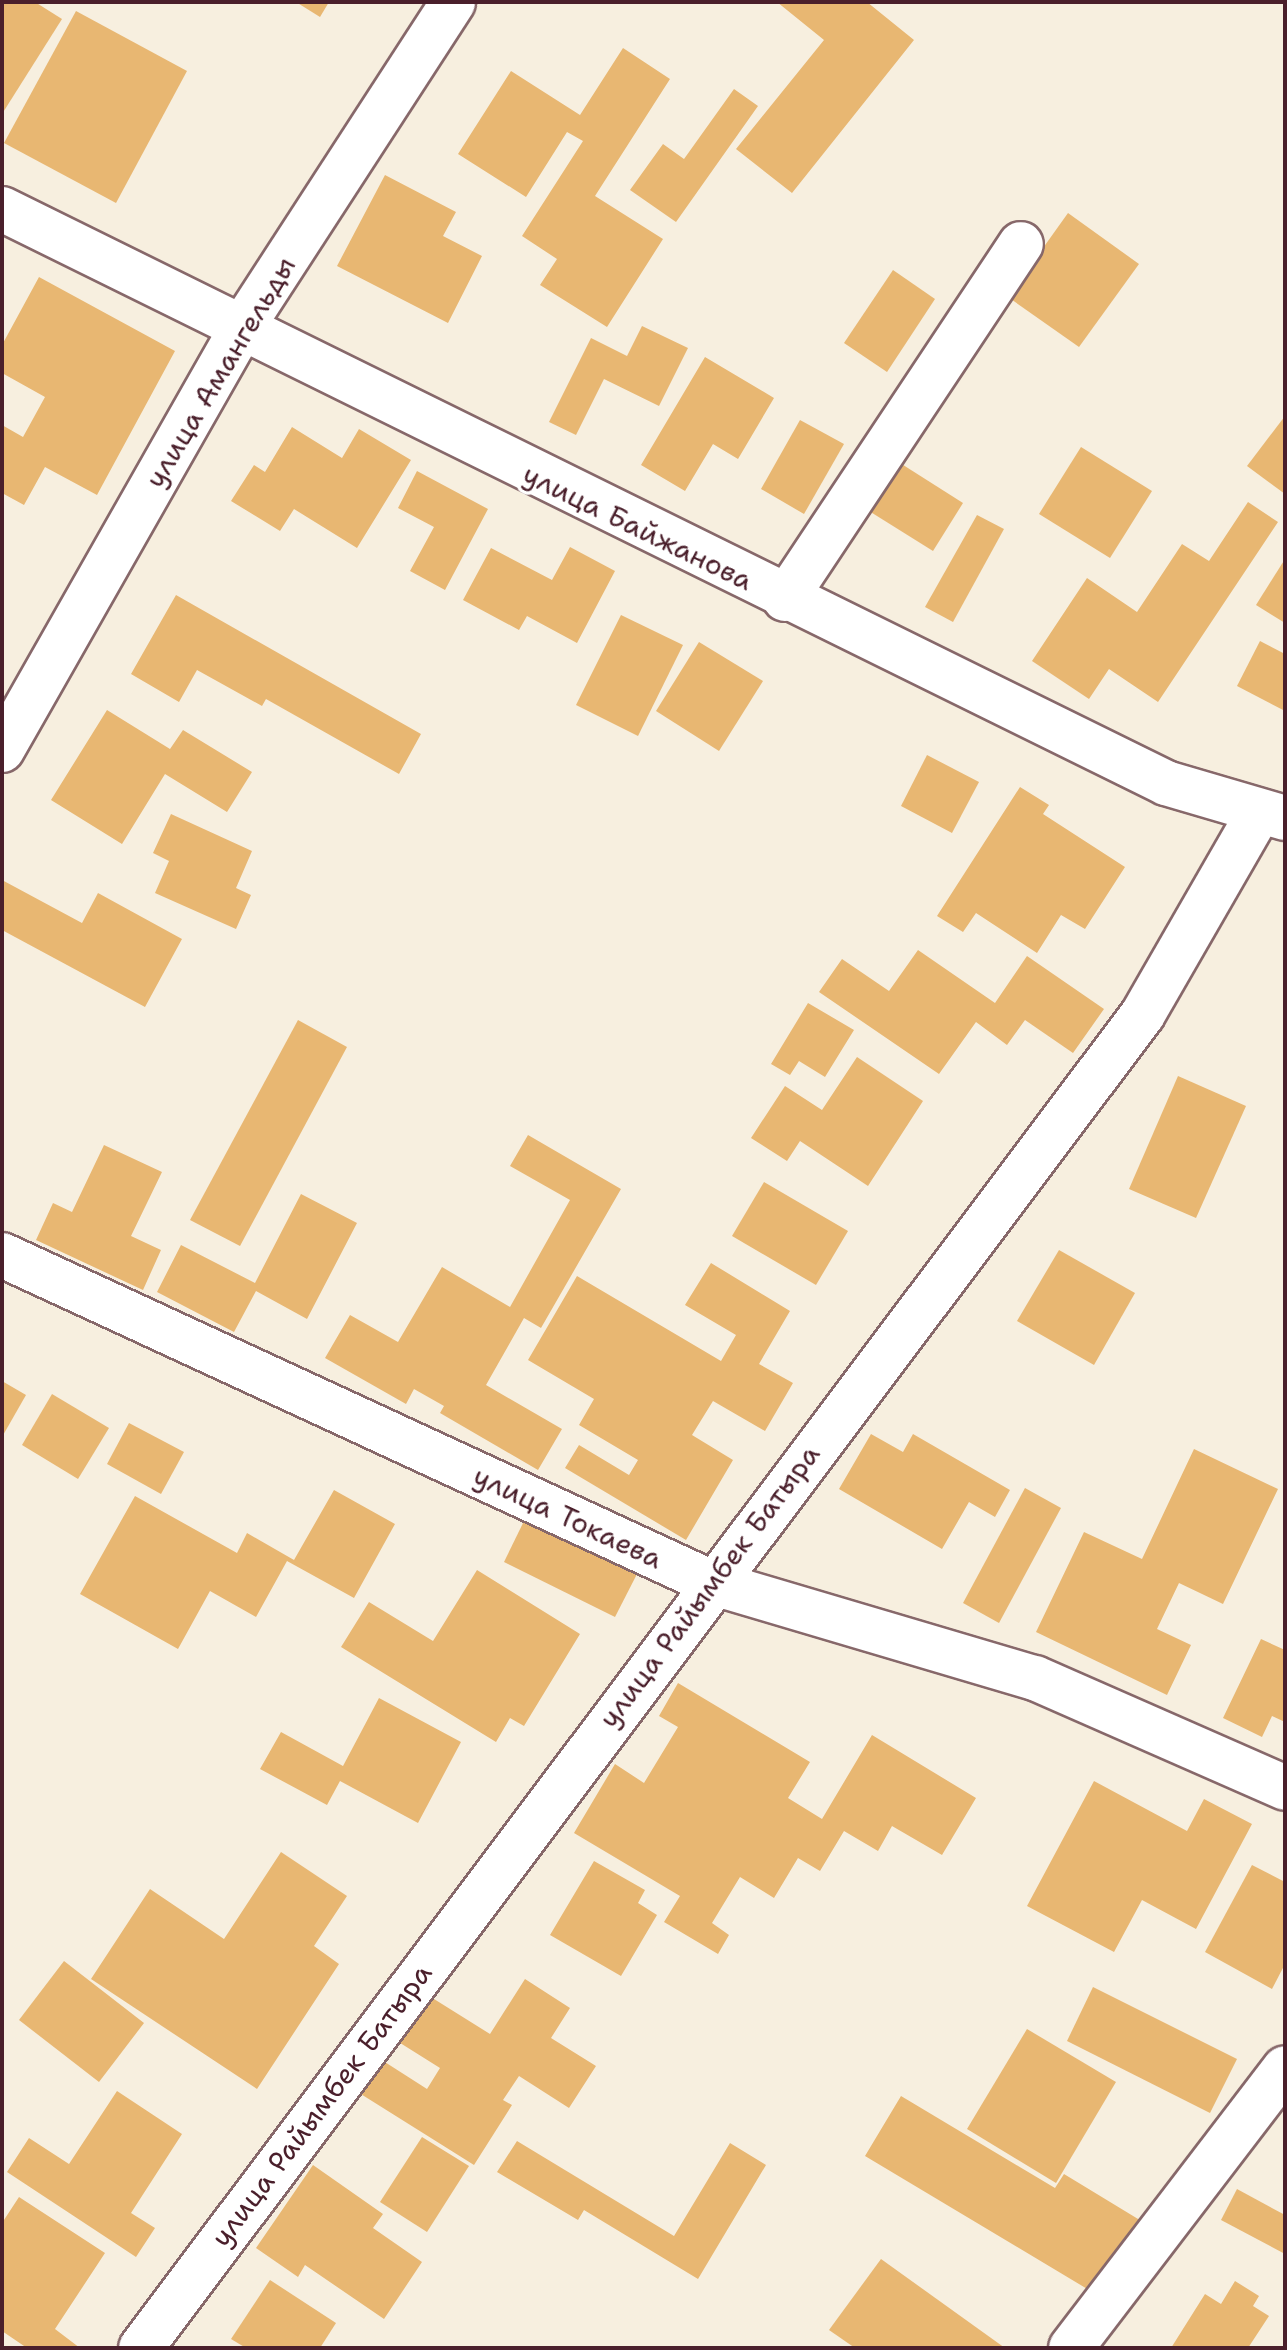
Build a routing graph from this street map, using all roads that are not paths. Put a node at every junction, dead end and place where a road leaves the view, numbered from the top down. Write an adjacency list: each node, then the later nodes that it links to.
1 (453, 2): 4 (street, улица Амангельды)
2 (2, 209): 4 (street, улица Байжанова)
3 (1021, 244): 5 (street)
4 (239, 332): 5 (street, улица Байжанова); 6 (street, улица Амангельды)
5 (785, 599): 7 (street, улица Байжанова)
6 (2, 750)
7 (1272, 815): 9 (street, улица Райымбек Батыра)
8 (2, 1255): 9 (street, улица Токаева)
9 (710, 1582): 10 (street, улица Токаева); 12 (street, улица Райымбек Батыра)
10 (1285, 1788)
11 (1285, 2068): 13 (street)
12 (141, 2348)
13 (1071, 2348)

